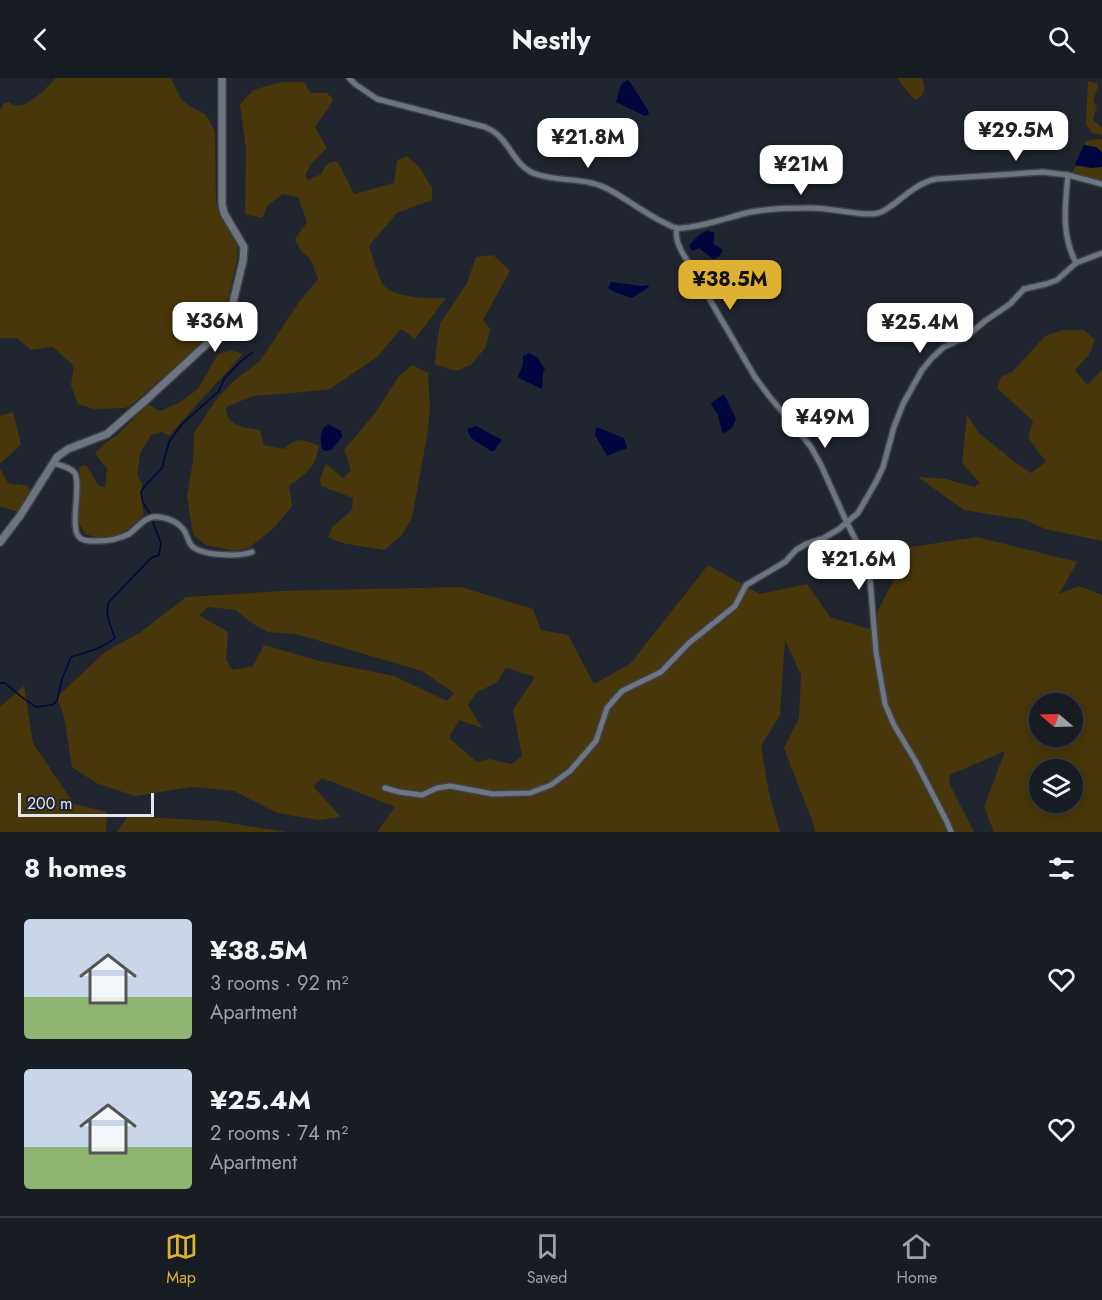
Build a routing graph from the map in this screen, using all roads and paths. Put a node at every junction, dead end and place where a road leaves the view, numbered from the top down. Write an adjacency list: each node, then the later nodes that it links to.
1 (222, 78): 8 (street)
2 (349, 78): 5 (street)
3 (1068, 175): 4 (street); 5 (street); 7 (street)
4 (1102, 183)
5 (677, 228): 9 (street)
6 (1102, 253): 7 (street)
7 (1076, 263): 9 (street)
8 (53, 463): 10 (street); 11 (street)
9 (847, 523): 12 (street); 13 (street)
10 (0, 542)
11 (252, 552)
12 (386, 788)
13 (951, 832)

